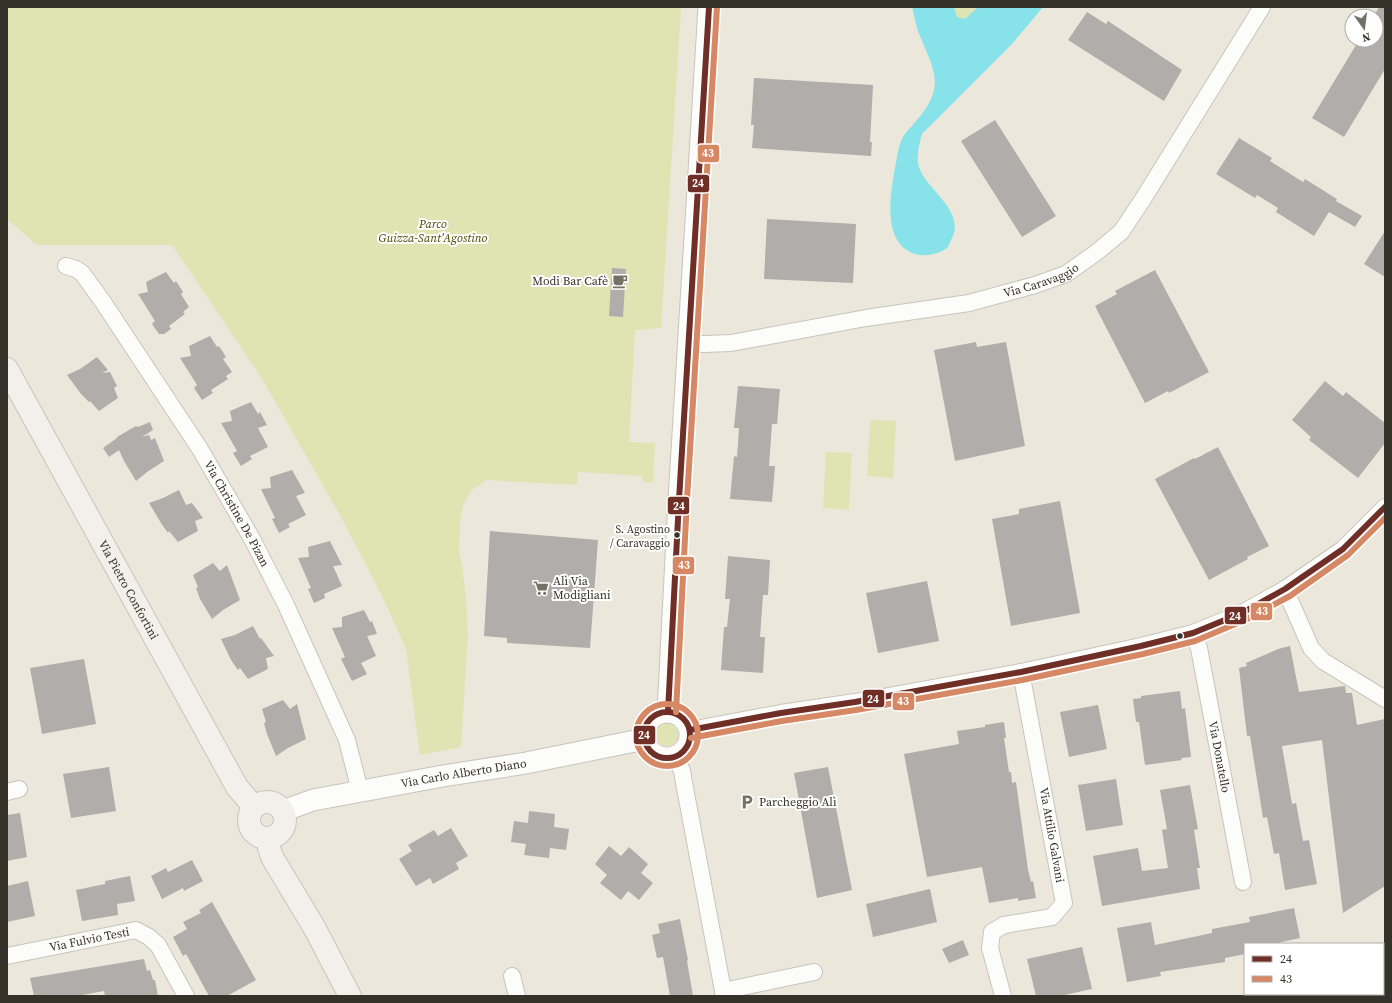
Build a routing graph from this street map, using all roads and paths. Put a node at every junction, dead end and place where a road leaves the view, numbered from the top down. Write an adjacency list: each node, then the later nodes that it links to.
1 (709, 7): 4 (street)
2 (1262, 7): 4 (street, Via Caravaggio)
3 (66, 266): 15 (street, Via Christine De Pizan)
4 (689, 344): 11 (street)
5 (7, 368): 16 (main road, Via Pietro Confortini)
6 (1385, 507): 7 (street)
7 (1285, 589): 8 (street); 10 (street)
8 (1193, 633): 9 (street); 19 (street, Via Donatello)
9 (1021, 672): 12 (street); 27 (street, Via Attilio Galvani)
10 (1385, 699)
11 (668, 712): 12 (street); 13 (street)
12 (690, 730): 14 (street)
13 (645, 739): 14 (street); 15 (street, Via Carlo Alberto Diano)
14 (675, 756): 23 (street)
15 (360, 791): 17 (street, Via Carlo Alberto Diano)
16 (254, 808): 17 (main road); 18 (main road)
17 (283, 811): 18 (main road)
18 (268, 838): 25 (main road)
19 (1243, 882)
20 (7, 956): 24 (street, Via Fulvio Testi)
21 (814, 972): 23 (street)
22 (512, 976): 26 (street)
23 (724, 994)
24 (186, 996)
25 (350, 996)
26 (517, 996)
27 (1003, 996)

